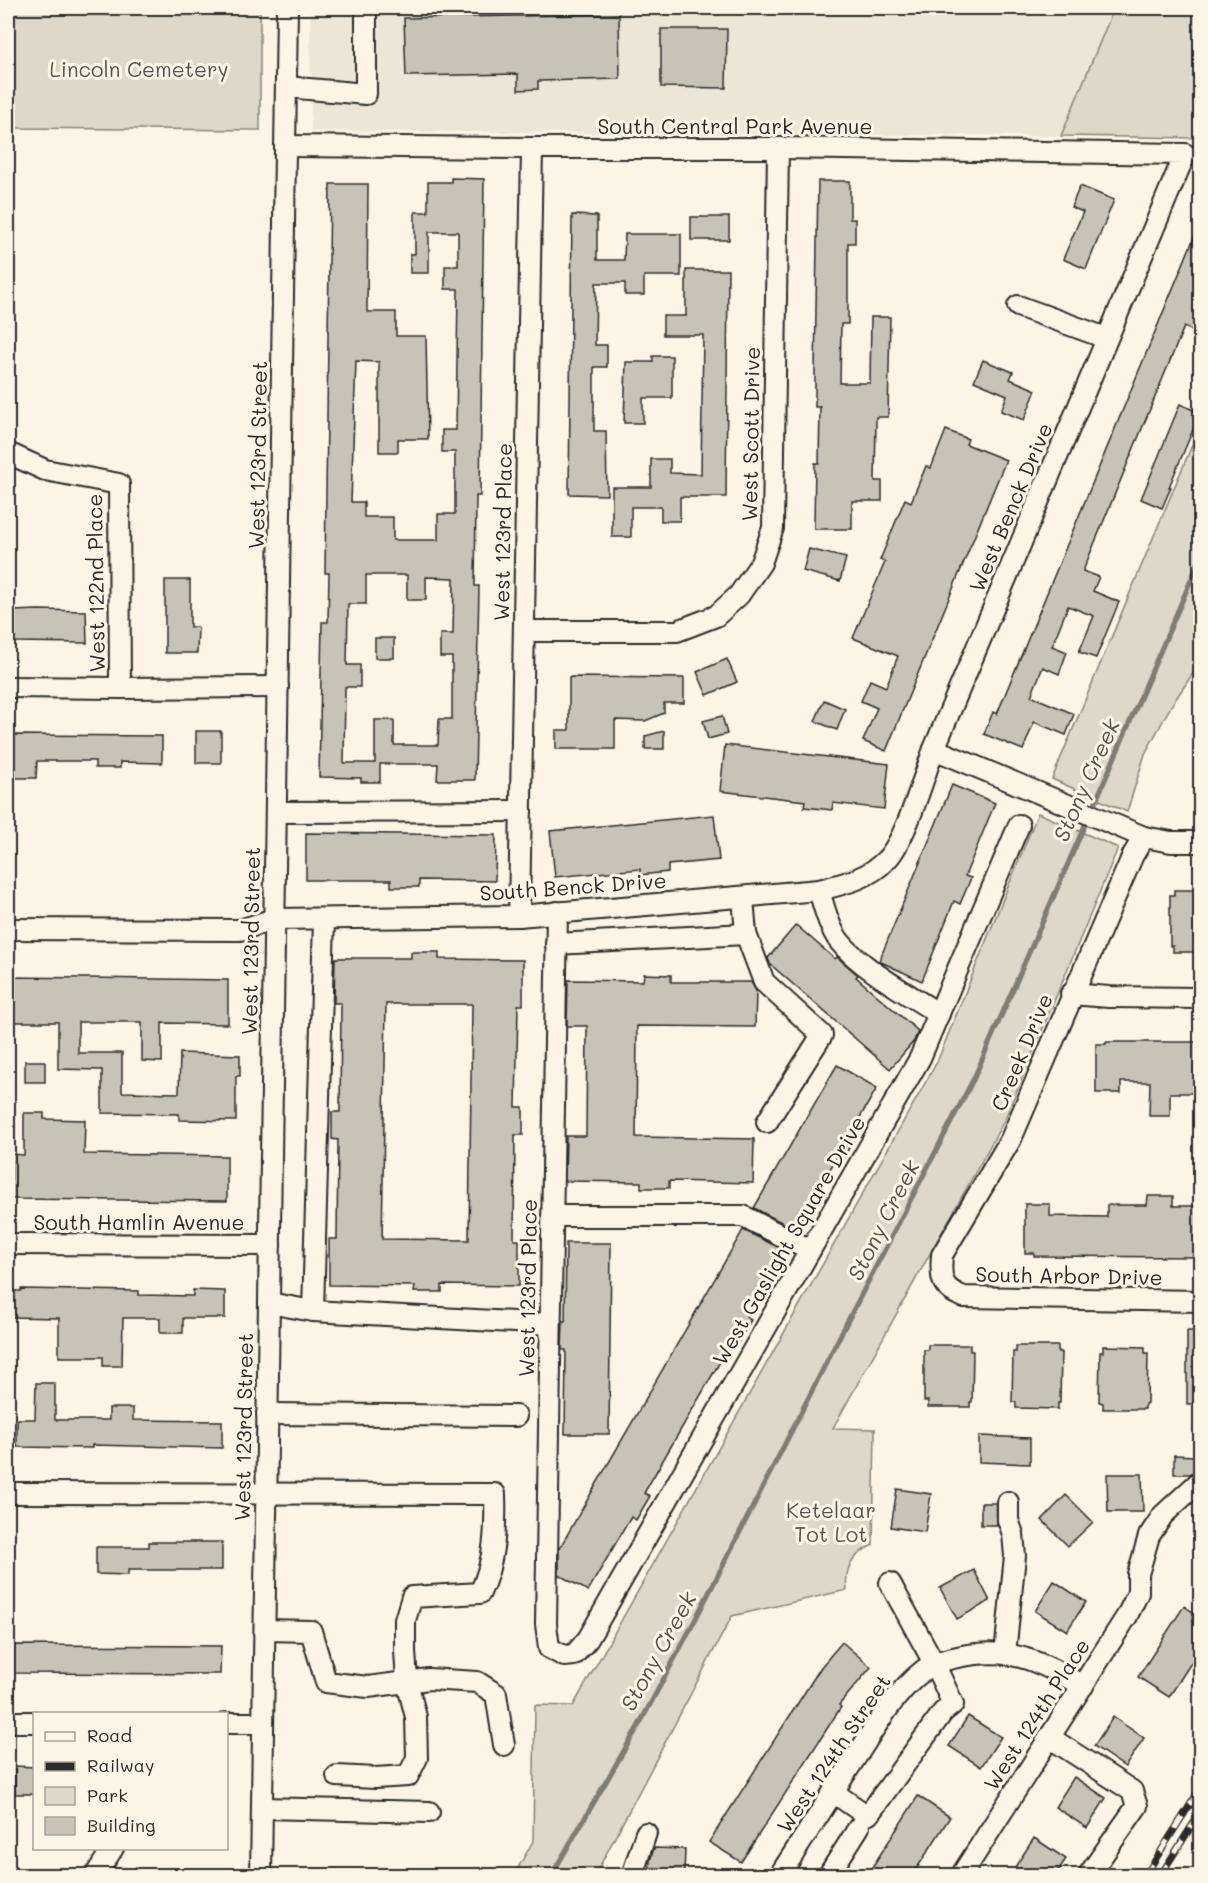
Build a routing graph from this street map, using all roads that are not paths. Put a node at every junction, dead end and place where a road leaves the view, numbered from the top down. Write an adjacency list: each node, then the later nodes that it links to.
1 (287, 8): 3 (street, West 123rd Street)
2 (366, 8): 3 (street)
3 (286, 87): 4 (street, West 123rd Street)
4 (285, 146): 5 (street, South Central Park Avenue); 13 (street, West 123rd Street)
5 (532, 148): 6 (street, South Central Park Avenue); 11 (street, West 123rd Place)
6 (778, 148): 7 (street, South Central Park Avenue); 11 (street, West Scott Drive)
7 (1185, 153): 9 (street, West Benck Drive)
8 (1018, 306): 9 (street)
9 (1106, 338): 15 (street, West Benck Drive)
10 (8, 453): 14 (street, West 122nd Place)
11 (524, 631): 16 (street, West 123rd Place)
12 (8, 687): 14 (street)
13 (278, 687): 14 (street); 17 (street, West 123rd Street)
14 (120, 688)
15 (934, 749): 19 (street); 21 (street, West Benck Drive)
16 (521, 811): 17 (street); 25 (street, West 123rd Place)
17 (276, 812): 26 (street, West 123rd Street)
18 (1019, 825): 33 (street, West Gaslight Square Drive)
19 (1144, 837): 20 (street); 31 (street, Creek Drive)
20 (1200, 843)
21 (871, 872): 22 (street, South Benck Drive)
22 (819, 890): 23 (street, South Benck Drive); 33 (street)
23 (743, 897): 24 (street, South Benck Drive); 29 (street)
24 (557, 912): 25 (street, South Benck Drive); 30 (street, West 123rd Place)
25 (519, 916): 27 (street, South Benck Drive)
26 (274, 919): 27 (street, South Benck Drive); 28 (street, South Benck Drive); 37 (street, West 123rd Street)
27 (324, 919): 42 (street)
28 (8, 929)
29 (746, 934): 30 (street); 34 (street)
30 (556, 944): 35 (street, West 123rd Place)
31 (1071, 994): 32 (street); 39 (street, Creek Drive)
32 (1200, 998)
33 (939, 1014): 38 (street, West Gaslight Square Drive)
34 (767, 1122)
35 (552, 1216): 38 (street); 43 (street, West 123rd Place)
36 (8, 1244): 37 (street, South Hamlin Avenue)
37 (270, 1245): 41 (street, West 123rd Street)
38 (810, 1250): 53 (street, West Gaslight Square Drive)
39 (943, 1283): 40 (street, South Arbor Drive)
40 (1200, 1301)
41 (269, 1303): 42 (street); 44 (street, West 123rd Street)
42 (314, 1311): 43 (street)
43 (550, 1324): 53 (street, West 123rd Place)
44 (267, 1414): 45 (street); 48 (street, West 123rd Street)
45 (516, 1416)
46 (1200, 1481): 56 (street, West 124th Place)
47 (8, 1493): 48 (street)
48 (267, 1493): 51 (street, West 123rd Street); 55 (street)
49 (1008, 1502): 52 (street)
50 (890, 1582): 54 (street)
51 (265, 1630): 55 (street); 60 (street, West 123rd Street)
52 (1005, 1653): 54 (street); 56 (street)
53 (564, 1656)
54 (934, 1663): 64 (street, West 124th Street); 64 (street)
55 (407, 1682): 62 (street); 63 (street)
56 (1083, 1686): 61 (street, West 124th Place)
57 (8, 1722): 58 (street)
58 (33, 1722)
59 (228, 1723): 60 (street)
60 (263, 1723): 65 (street, West 123rd Street)
61 (1050, 1737): 75 (street, West 124th Place); 76 (street)
62 (504, 1745)
63 (337, 1776)
64 (833, 1792): 73 (street, West 124th Street)
65 (262, 1808): 66 (street); 71 (street, West 123rd Street)
66 (429, 1812)
67 (859, 1827): 74 (street)
68 (646, 1833): 72 (street)
69 (112, 1850): 70 (street)
70 (95, 1875)
71 (261, 1875)
72 (632, 1875)
73 (779, 1875)
74 (828, 1875)
75 (961, 1875)
76 (1088, 1875)

